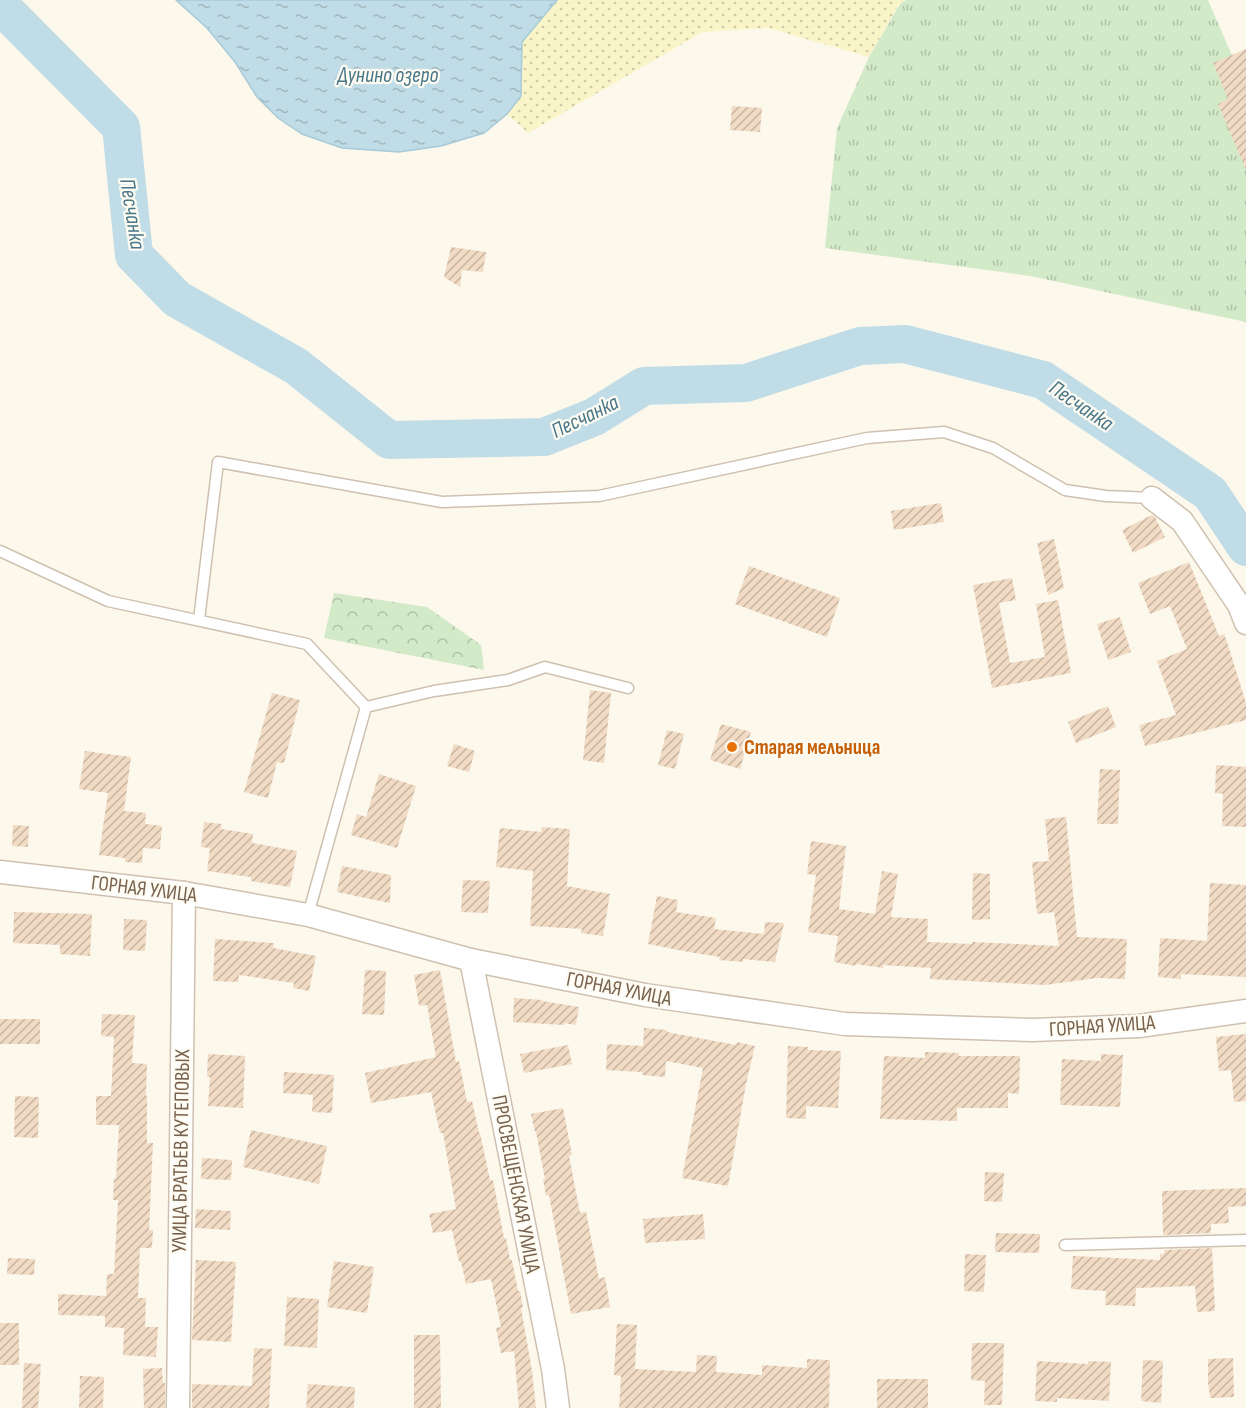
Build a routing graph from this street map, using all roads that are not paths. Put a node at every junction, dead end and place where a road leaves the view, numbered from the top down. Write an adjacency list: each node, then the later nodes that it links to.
1 (1152, 498): 3 (lane); 4 (street)
2 (0, 551): 3 (lane)
3 (200, 620): 6 (lane)
4 (1246, 623)
5 (628, 688): 6 (lane)
6 (366, 707): 9 (lane)
7 (0, 872): 8 (street, ГОРНАЯ УЛИЦА)
8 (184, 893): 9 (street, ГОРНАЯ УЛИЦА); 14 (street, УЛИЦА БРАТЬЕВ КУТЕПОВЫХ)
9 (308, 915): 10 (street, ГОРНАЯ УЛИЦА)
10 (471, 960): 11 (street, ГОРНАЯ УЛИЦА); 15 (street, ПРОСВЕЩЕНСКАЯ УЛИЦА)
11 (1246, 1011)
12 (1246, 1240): 13 (lane)
13 (1065, 1245)
14 (178, 1408)
15 (558, 1408)

